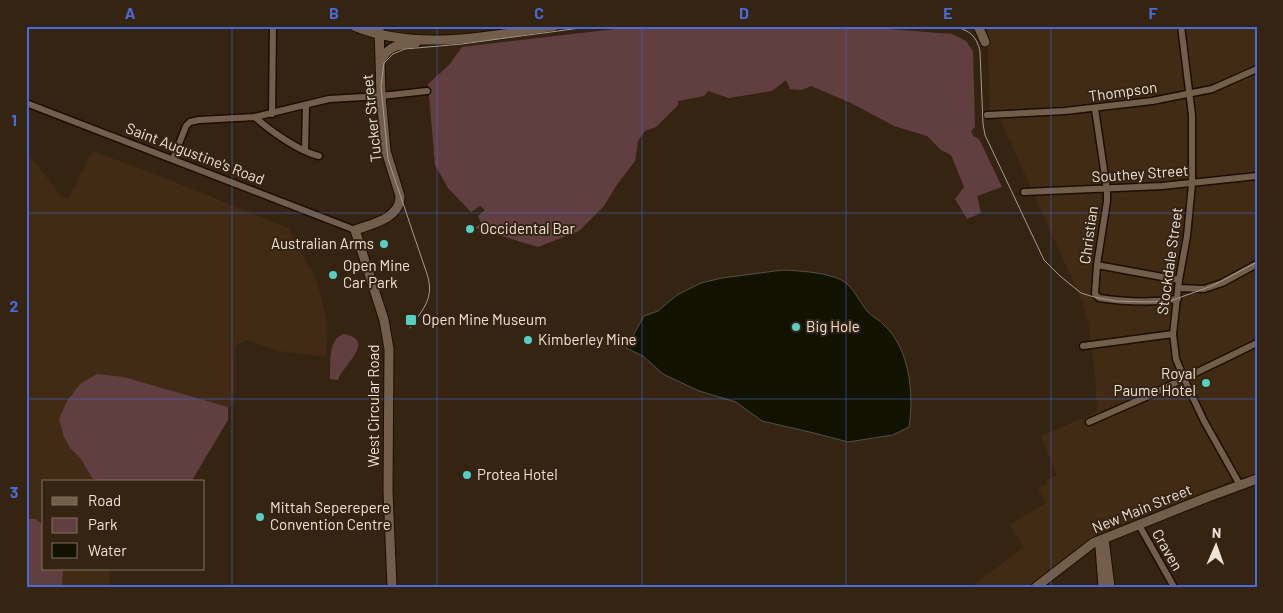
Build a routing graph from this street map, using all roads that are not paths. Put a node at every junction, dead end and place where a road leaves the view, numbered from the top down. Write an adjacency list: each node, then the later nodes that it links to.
1 (273, 26): 17 (street)
2 (354, 26): 6 (street)
3 (554, 26): 7 (street)
4 (978, 26): 8 (street)
5 (1181, 26): 12 (street, Stockdale Street)
6 (379, 30): 7 (street); 9 (street, Tucker Street)
7 (446, 40): 9 (street)
8 (985, 42)
9 (380, 61): 13 (street, Tucker Street)
10 (1257, 69): 12 (street, Thompson)
11 (426, 91): 13 (street)
12 (1190, 94): 16 (street, Thompson); 24 (street, Stockdale Street)
13 (381, 96): 15 (street); 27 (street, Tucker Street)
14 (26, 103): 22 (street, Saint Augustine's Road)
15 (306, 105): 17 (street); 20 (street)
16 (1096, 109): 18 (street, Thompson); 25 (street, Christian)
17 (272, 114): 19 (street)
18 (987, 115)
19 (255, 117): 20 (street); 22 (street)
20 (305, 151): 21 (street)
21 (319, 156)
22 (173, 159): 27 (street, Saint Augustine's Road)
23 (1257, 176): 24 (street, Southey Street)
24 (1192, 184): 25 (street, Southey Street); 30 (street, Stockdale Street)
25 (1107, 190): 26 (street, Southey Street); 29 (street, Christian)
26 (1024, 192)
27 (355, 230): 42 (street, West Circular Road)
28 (1257, 264): 31 (street)
29 (1097, 265): 30 (street); 32 (street, Christian)
30 (1179, 280): 31 (street, Stockdale Street)
31 (1178, 288): 32 (street, Stockdale Street)
32 (1178, 299): 33 (street, Stockdale Street)
33 (1173, 334): 35 (street); 36 (street, Stockdale Street)
34 (1257, 343): 36 (street)
35 (1083, 346)
36 (1184, 378): 37 (street); 39 (street, Stockdale Street)
37 (1089, 422)
38 (1257, 480): 39 (street, New Main Street)
39 (1240, 485): 40 (street, New Main Street)
40 (1139, 526): 41 (street, New Main Street); 46 (street, Craven)
41 (1102, 540): 43 (street, New Main Street); 44 (street); 45 (street)
42 (392, 587)
43 (1036, 587)
44 (1103, 587)
45 (1110, 587)
46 (1174, 587)

